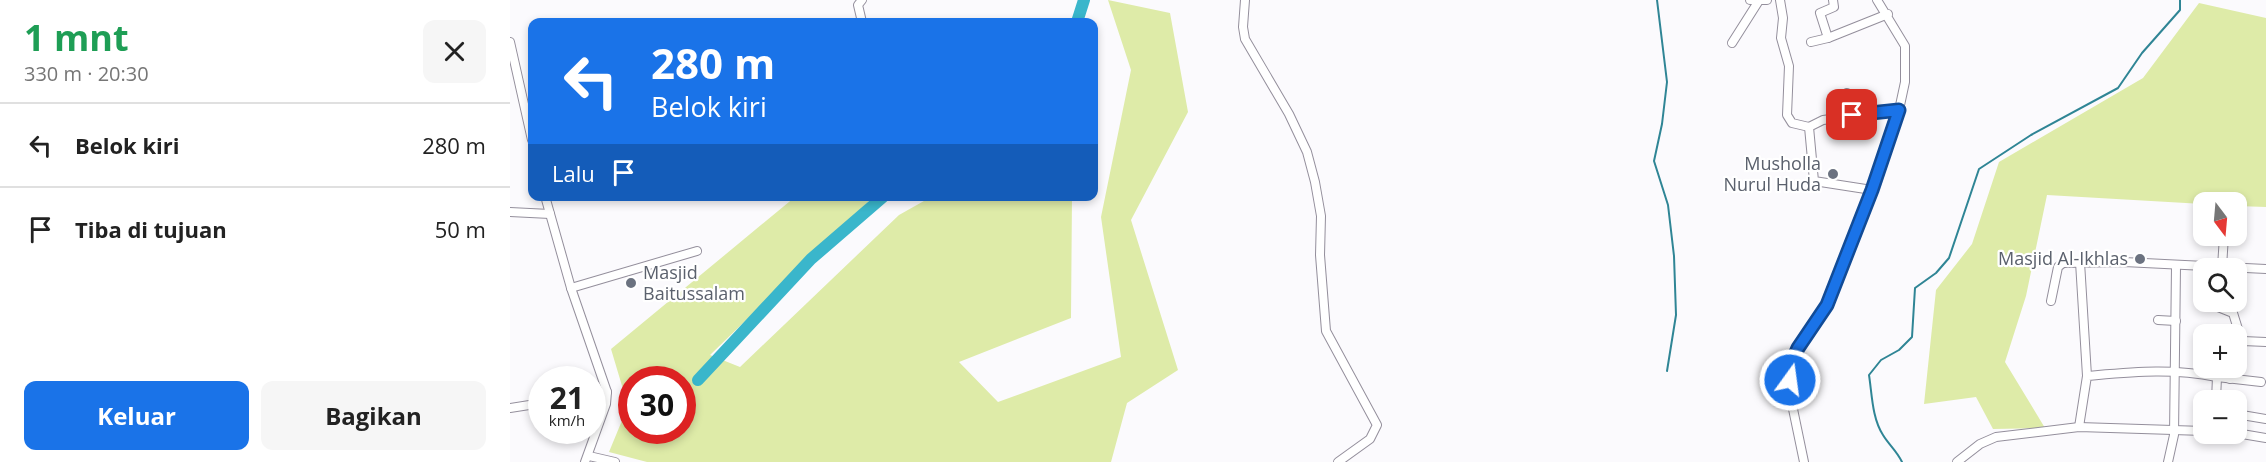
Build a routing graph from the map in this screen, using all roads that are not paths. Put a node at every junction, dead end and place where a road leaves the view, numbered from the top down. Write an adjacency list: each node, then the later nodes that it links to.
1 (862, 0): 9 (street)
2 (1245, 0): 53 (street)
3 (1767, 0): 7 (street)
4 (1780, 0): 18 (street)
5 (1833, 0): 10 (street)
6 (1877, 0): 8 (street)
7 (1754, 1): 13 (street)
8 (1888, 14): 10 (street); 15 (street)
9 (861, 18)
10 (1828, 38): 12 (street)
11 (510, 42): 17 (street)
12 (1810, 42)
13 (1732, 43)
14 (1847, 93): 16 (street)
15 (1899, 110): 16 (street); 19 (street)
16 (1852, 115): 18 (street)
17 (528, 122)
18 (1809, 127): 19 (street)
19 (1872, 190): 54 (street)
20 (548, 201): 22 (street)
21 (510, 212): 22 (street)
22 (550, 214): 29 (street)
23 (697, 251): 29 (street)
24 (2080, 262): 25 (street); 30 (street); 37 (street)
25 (2176, 266): 26 (street); 32 (street)
26 (2193, 266)
27 (2247, 268): 28 (street)
28 (2266, 269)
29 (571, 288): 41 (street)
30 (2051, 301)
31 (2158, 320): 32 (street)
32 (2176, 321): 35 (street)
33 (2247, 342): 34 (street)
34 (2266, 342)
35 (2175, 370): 36 (street); 37 (street); 47 (street)
36 (2193, 373)
37 (2087, 376): 46 (street)
38 (2224, 378): 39 (street)
39 (2230, 379): 40 (street)
40 (2261, 382)
41 (607, 392): 51 (street)
42 (528, 405): 43 (street)
43 (510, 408)
44 (2247, 415): 45 (street)
45 (2266, 418)
46 (2079, 427): 47 (street); 55 (street)
47 (2173, 431): 48 (street); 56 (street)
48 (2193, 431)
49 (2247, 435): 50 (street)
50 (2266, 438)
51 (587, 459): 52 (street)
52 (615, 462)
53 (1338, 462)
54 (1804, 462)
55 (1957, 462)
56 (2168, 462)

